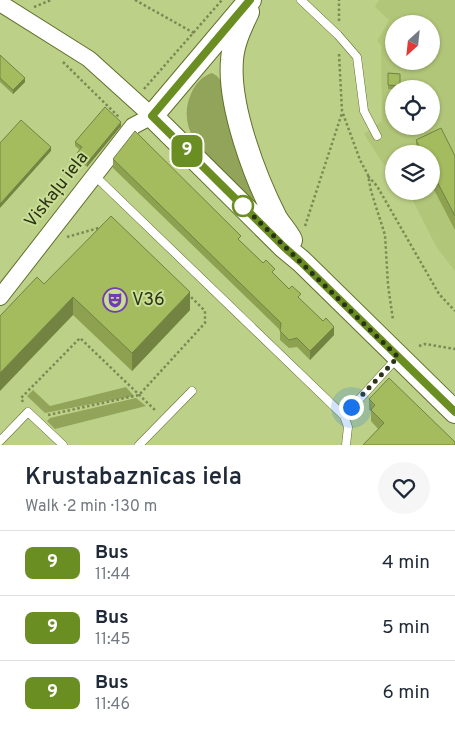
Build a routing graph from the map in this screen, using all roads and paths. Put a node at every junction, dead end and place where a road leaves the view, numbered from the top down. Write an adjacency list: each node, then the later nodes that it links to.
1 (136, 0): 8 (path)
2 (222, 0): 8 (path)
3 (251, 0): 8 (street); 11 (street)
4 (301, 0): 7 (lane)
5 (340, 0): 7 (path)
6 (1, 7): 12 (street)
7 (338, 35): 13 (path); 15 (lane)
8 (203, 39): 10 (street); 12 (path)
9 (62, 60): 14 (path)
10 (197, 62): 11 (street); 14 (street)
11 (232, 75): 21 (street)
12 (135, 100): 14 (street)
13 (342, 111): 17 (path); 19 (path)
14 (143, 121): 16 (street, Viskaļu iela); 21 (street)
15 (377, 136)
16 (94, 175): 20 (street, Viskaļu iela); 33 (lane)
17 (368, 175): 24 (path); 25 (path)
18 (109, 226): 20 (path)
19 (304, 229)
20 (40, 245): 23 (street, Viskaļu iela)
21 (301, 262): 28 (street)
22 (185, 291): 30 (path)
23 (0, 297)
24 (455, 311)
25 (393, 320)
26 (419, 346): 27 (path)
27 (455, 349)
28 (398, 357): 32 (street); 33 (lane)
29 (192, 391): 35 (lane)
30 (139, 394): 31 (path); 34 (path); 35 (path)
31 (28, 412): 34 (lane); 36 (lane)
32 (455, 412)
33 (344, 416): 39 (lane)
34 (34, 418): 37 (lane)
35 (164, 419): 38 (lane)
36 (0, 441)
37 (63, 445)
38 (140, 445)
39 (346, 445)

